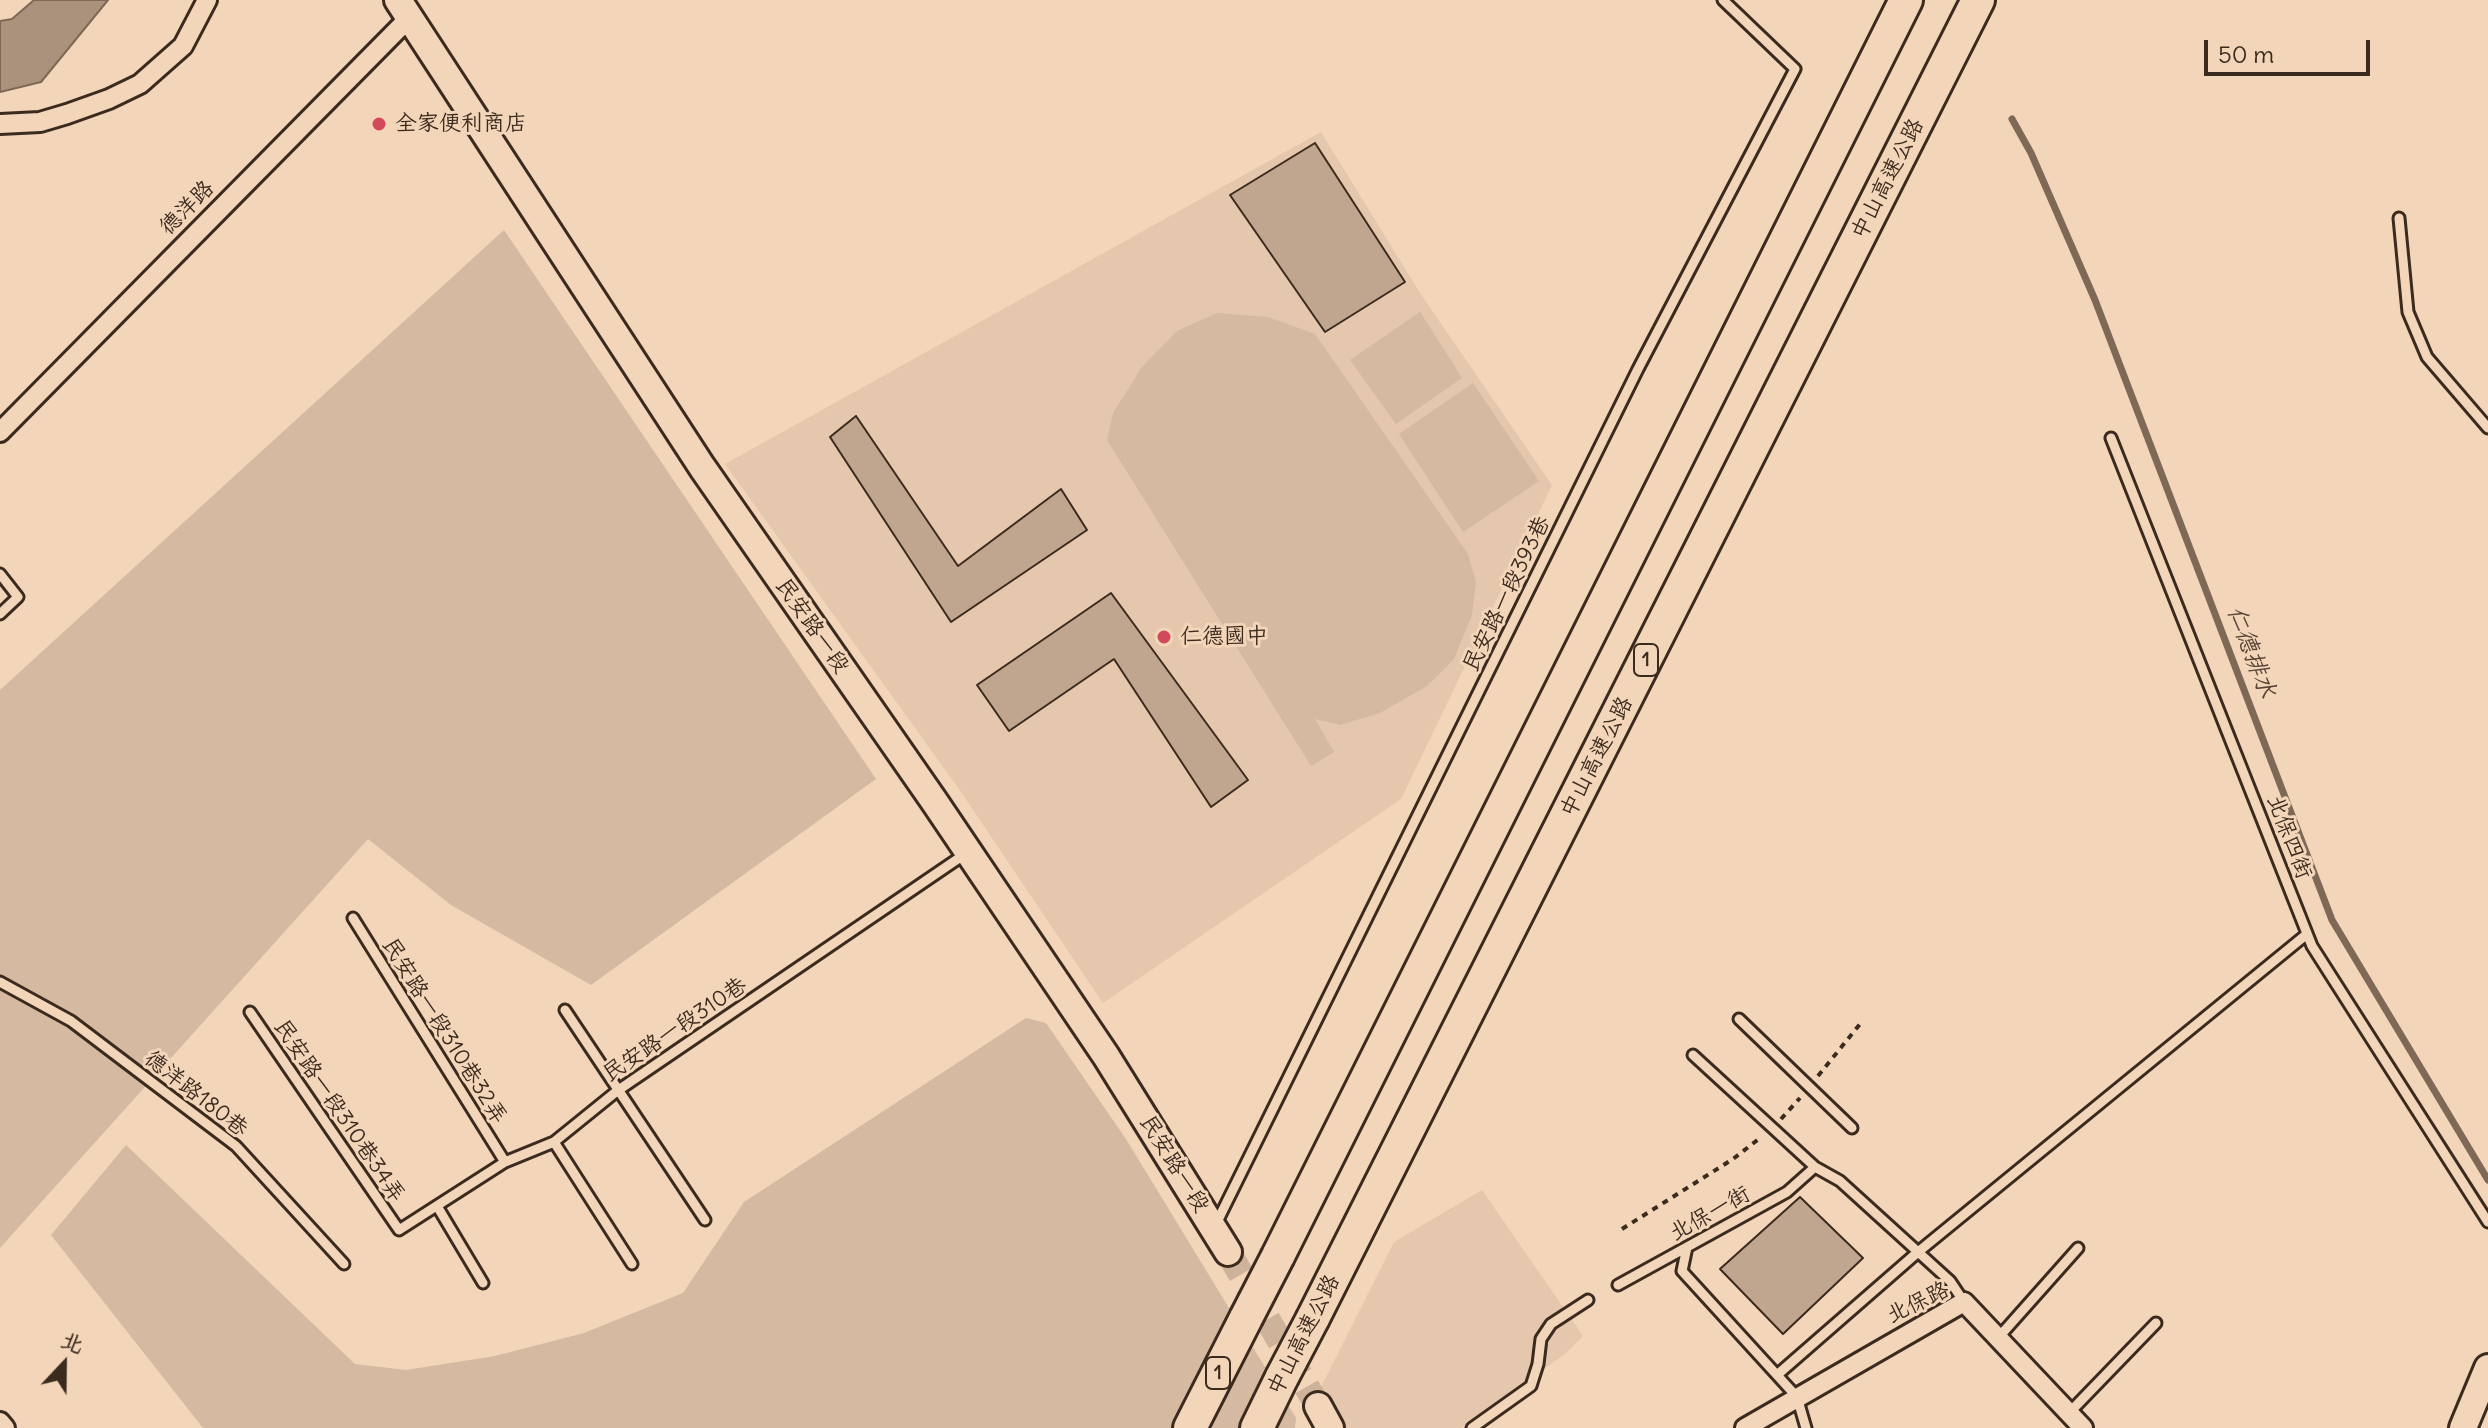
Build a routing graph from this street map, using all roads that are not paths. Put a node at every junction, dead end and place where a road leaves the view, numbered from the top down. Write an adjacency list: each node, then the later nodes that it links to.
1 (207, 0): 6 (street)
2 (1723, 0): 29 (lane, 民安路一段393巷)
3 (1906, 0): 49 (highway, 1, bridge)
4 (1978, 0): 50 (highway, 中山高速公路 / 1, bridge)
5 (403, 9): 9 (street, 德洋路); 13 (street, 民安路一段)
6 (0, 124)
7 (2399, 218): 8 (lane)
8 (2488, 428)
9 (0, 432)
10 (2111, 438): 15 (lane, 北保四街)
11 (0, 574): 12 (lane)
12 (0, 614)
13 (969, 852): 21 (lane, 民安路一段310巷); 29 (street, 民安路一段)
14 (353, 918): 24 (lane, 民安路一段310巷32弄)
15 (2307, 934): 28 (lane, 北保四街); 34 (lane)
16 (0, 982): 35 (lane, 德洋路180巷)
17 (565, 1010): 21 (lane)
18 (250, 1012): 30 (lane, 民安路一段310巷34弄)
19 (1739, 1019): 22 (lane)
20 (1693, 1055): 25 (lane)
21 (617, 1091): 23 (lane, 民安路一段310巷); 27 (lane)
22 (1852, 1128)
23 (554, 1142): 24 (lane, 民安路一段310巷); 36 (lane)
24 (505, 1162): 26 (lane, 民安路一段310巷)
25 (1815, 1167): 31 (lane, 北保一街); 34 (lane)
26 (437, 1206): 30 (lane, 民安路一段310巷); 37 (lane)
27 (705, 1220)
28 (2488, 1222)
29 (1214, 1229): 33 (street, 民安路一段)
30 (399, 1230)
31 (1687, 1247): 38 (lane, 北保一街); 44 (lane)
32 (2078, 1248): 42 (lane)
33 (1228, 1252)
34 (1918, 1252): 40 (lane); 44 (lane)
35 (344, 1264)
36 (632, 1264)
37 (483, 1283)
38 (1618, 1285)
39 (1588, 1300): 51 (lane)
40 (1964, 1302): 42 (street, 北保路); 45 (street, 北保路)
41 (2156, 1323): 46 (lane)
42 (1998, 1338): 46 (street, 北保路)
43 (2488, 1368): 55 (street)
44 (1777, 1375): 45 (lane)
45 (1797, 1397): 52 (street, 北保路); 53 (lane)
46 (2069, 1413): 54 (street, 北保路)
47 (0, 1422): 48 (street)
48 (5, 1428)
49 (1190, 1428)
50 (1257, 1428)
51 (1472, 1428)
52 (1745, 1428)
53 (1806, 1428)
54 (2083, 1428)
55 (2463, 1428)

